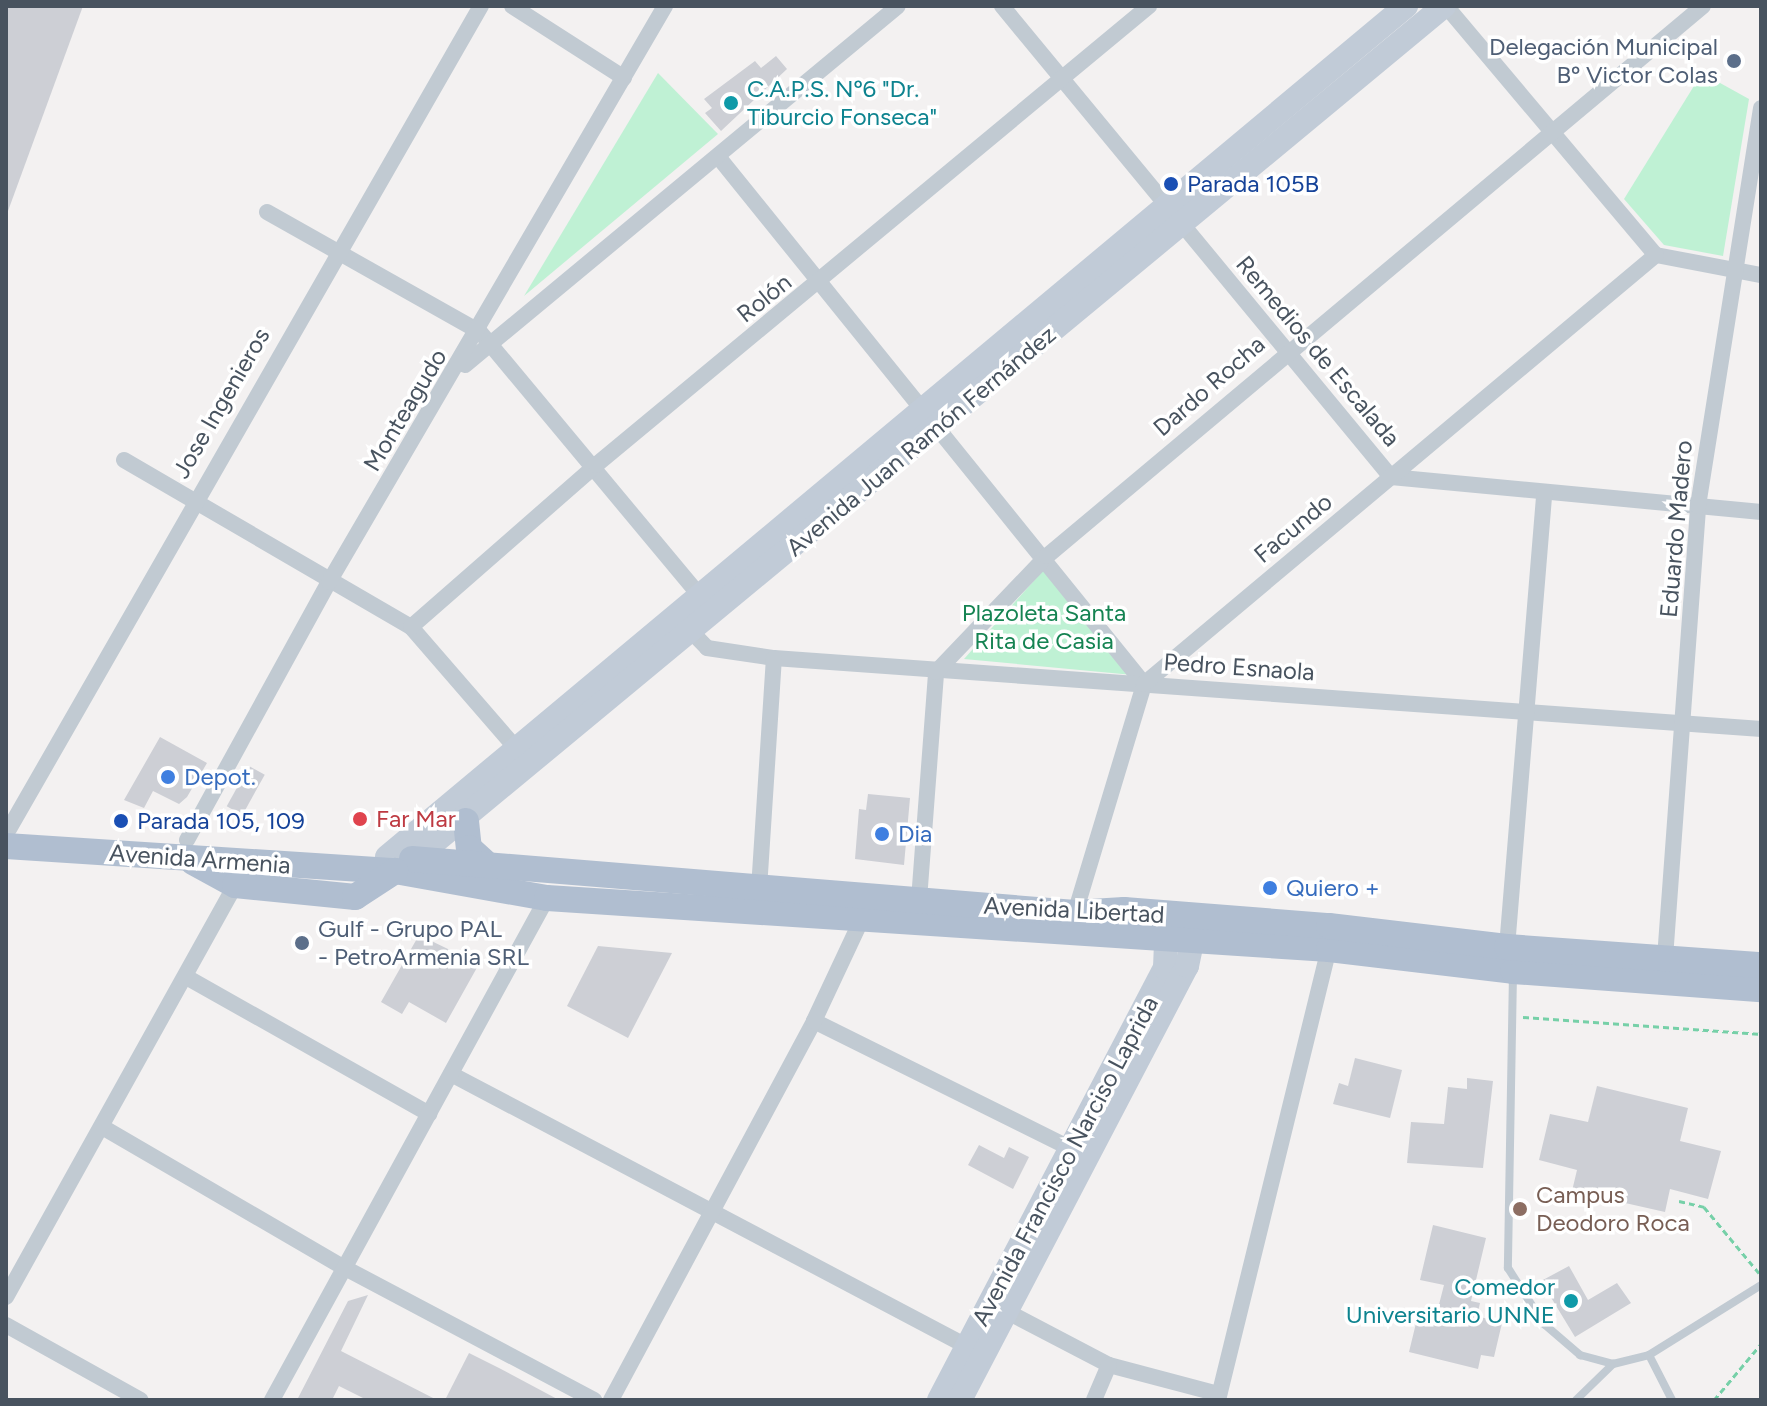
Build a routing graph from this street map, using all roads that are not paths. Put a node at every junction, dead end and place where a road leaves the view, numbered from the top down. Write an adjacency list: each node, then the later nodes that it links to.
1 (481, 6): 17 (street, Jose Ingenieros)
2 (512, 6): 10 (street)
3 (665, 6): 10 (street, Monteagudo)
4 (898, 6): 14 (street)
5 (1002, 6): 11 (street, Remedios de Escalada)
6 (1149, 6): 11 (street, Rolón)
7 (1406, 6): 16 (main road, Avenida Juan Ramón Fernández)
8 (1445, 6): 13 (street); 16 (main road, Avenida Juan Ramón Fernández)
9 (1703, 6): 13 (street, Dardo Rocha)
10 (624, 78): 22 (street, Monteagudo)
11 (1064, 79): 16 (street, Remedios de Escalada); 21 (street, Rolón)
12 (1761, 108): 19 (street, Eduardo Madero)
13 (1553, 131): 18 (street); 23 (street, Dardo Rocha)
14 (720, 159): 21 (street); 22 (street)
15 (267, 212): 17 (street)
16 (1175, 216): 23 (street, Remedios de Escalada); 24 (main road, Avenida Juan Ramón Fernández)
17 (338, 252): 22 (street); 29 (street, Jose Ingenieros)
18 (1656, 255): 19 (street); 27 (street, Facundo)
19 (1733, 270): 20 (street); 30 (street, Eduardo Madero)
20 (1761, 275)
21 (822, 282): 24 (street); 26 (street, Rolón)
22 (486, 338): 26 (street); 33 (street, Monteagudo)
23 (1286, 352): 27 (street, Remedios de Escalada); 32 (street, Dardo Rocha)
24 (930, 419): 32 (street); 34 (main road, Avenida Juan Ramón Fernández)
25 (124, 460): 29 (street)
26 (596, 465): 34 (street); 36 (street, Rolón)
27 (1391, 477): 28 (street, Remedios de Escalada); 39 (street, Facundo)
28 (1544, 493): 30 (street, Remedios de Escalada); 40 (street)
29 (193, 499): 33 (street); 45 (street, Jose Ingenieros)
30 (1698, 506): 31 (street, Remedios de Escalada); 41 (street, Eduardo Madero)
31 (1761, 512)
32 (1047, 556): 38 (street, Dardo Rocha); 39 (street)
33 (329, 582): 36 (street); 46 (street, Monteagudo)
34 (708, 607): 35 (main road, Avenida Juan Ramón Fernández)
35 (686, 625): 37 (street, Pedro Esnaola); 43 (main road, Avenida Juan Ramón Fernández)
36 (411, 627): 43 (street)
37 (774, 658): 38 (street, Pedro Esnaola); 50 (street)
38 (936, 672): 39 (street, Pedro Esnaola); 52 (street)
39 (1144, 684): 40 (street, Pedro Esnaola); 54 (street)
40 (1525, 711): 41 (street, Pedro Esnaola); 60 (street)
41 (1684, 723): 42 (street, Pedro Esnaola); 59 (street, Eduardo Madero)
42 (1761, 729)
43 (524, 757): 44 (main road, Avenida Juan Ramón Fernández); 47 (main road, Avenida Juan Ramón Fernández)
44 (466, 821): 47 (main road, Avenida Juan Ramón Fernández); 48 (main road)
45 (7, 834): 46 (main road, Avenida Armenia)
46 (185, 848): 47 (main road, Avenida Armenia); 49 (main road)
47 (400, 863): 48 (main road, Avenida Libertad); 49 (main road); 51 (main road, Avenida Libertad)
48 (491, 868): 50 (main road, Avenida Libertad)
49 (235, 885): 62 (street)
50 (759, 889): 53 (main road, Avenida Libertad)
51 (547, 898): 53 (main road, Avenida Libertad); 65 (street)
52 (919, 900): 53 (main road, Avenida Libertad); 54 (main road, Avenida Libertad)
53 (865, 910): 57 (main road, Avenida Libertad); 64 (street)
54 (1075, 913): 55 (main road, Avenida Libertad)
55 (1167, 914): 56 (main road, Avenida Libertad); 57 (main road, Avenida Francisco Narciso Laprida)
56 (1195, 928): 57 (main road, Avenida Libertad); 58 (main road, Avenida Libertad); 60 (main road, Avenida Libertad); 68 (main road, Avenida Francisco Narciso Laprida)
57 (1166, 941): 68 (main road, Avenida Francisco Narciso Laprida)
58 (1329, 949): 60 (main road, Avenida Libertad); 79 (street)
59 (1665, 958): 60 (main road, Avenida Libertad); 61 (main road, Avenida Libertad)
60 (1510, 959): 63 (main road, Avenida Libertad); 77 (lane)
61 (1761, 965)
62 (188, 978): 66 (street); 67 (street)
63 (1761, 989)
64 (814, 1021): 68 (street); 69 (street)
65 (451, 1074): 66 (street); 69 (street)
66 (429, 1114): 70 (street)
67 (104, 1128): 70 (street); 72 (street)
68 (1081, 1154): 73 (main road, Avenida Francisco Narciso Laprida)
69 (711, 1211): 75 (street); 83 (street)
70 (345, 1268): 81 (street); 82 (street)
71 (1761, 1285): 76 (lane)
72 (6, 1297)
73 (1000, 1307): 75 (main road, Avenida Francisco Narciso Laprida); 78 (street)
74 (6, 1325): 80 (street)
75 (976, 1351): 84 (main road, Avenida Francisco Narciso Laprida); 85 (main road, Avenida Francisco Narciso Laprida)
76 (1649, 1355): 77 (lane); 88 (lane)
77 (1613, 1364): 87 (lane)
78 (1109, 1365): 79 (street); 86 (street)
79 (1219, 1397)
80 (141, 1400)
81 (272, 1400)
82 (594, 1400)
83 (611, 1400)
84 (939, 1400)
85 (960, 1400)
86 (1094, 1400)
87 (1576, 1400)
88 (1672, 1400)

